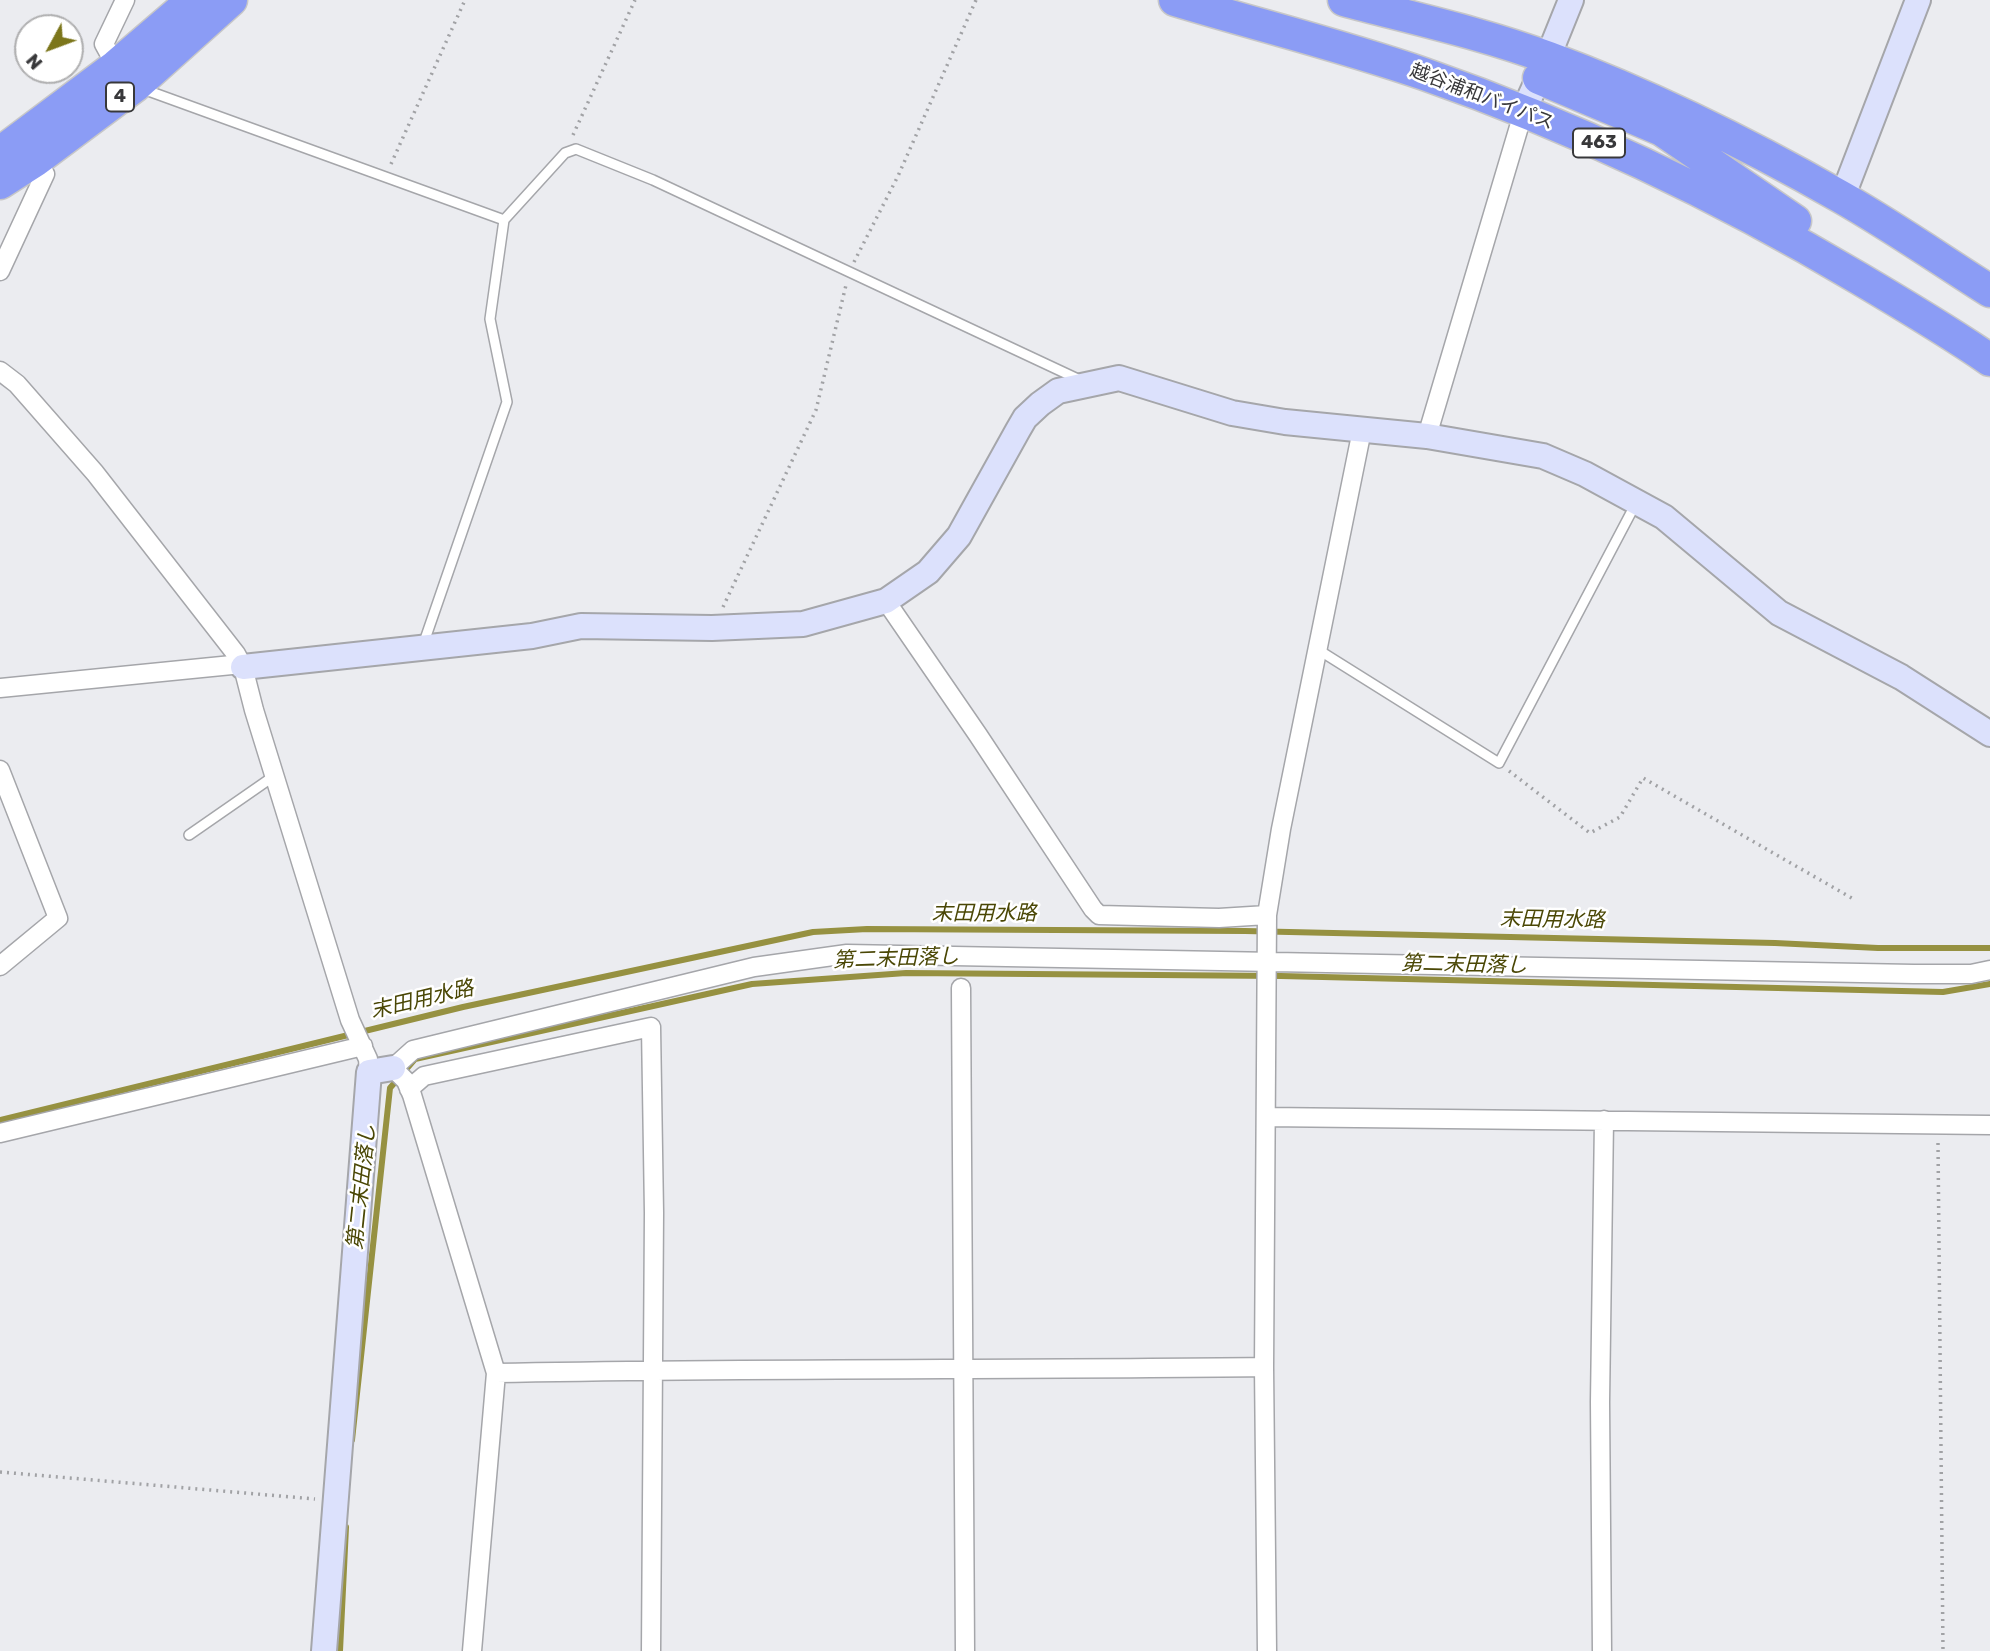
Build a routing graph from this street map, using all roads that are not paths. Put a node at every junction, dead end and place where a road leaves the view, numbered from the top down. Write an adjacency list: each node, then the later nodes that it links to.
1 (125, 0): 9 (street)
2 (192, 0): 9 (highway, 4)
3 (231, 0): 9 (highway, 4)
4 (1175, 0): 10 (highway, 越谷浦和バイパス / 463)
5 (1344, 0): 8 (highway)
6 (1571, 0): 8 (street)
7 (1918, 0): 14 (street)
8 (1544, 68): 10 (street); 14 (highway); 17 (highway)
9 (126, 76): 11 (highway, 4); 12 (highway, 4); 15 (lane)
10 (1524, 110): 17 (highway, 越谷浦和バイパス / 463); 23 (street)
11 (0, 153)
12 (36, 160): 13 (highway, 4); 16 (street)
13 (0, 183)
14 (1842, 198): 18 (highway)
15 (504, 220): 21 (lane); 26 (lane)
16 (0, 271)
17 (1848, 272): 19 (highway, 越谷浦和バイパス / 463)
18 (1990, 291)
19 (1990, 360)
20 (0, 371): 28 (street)
21 (1088, 384): 22 (street); 25 (street)
22 (1362, 430): 23 (street); 27 (street)
23 (1427, 436): 24 (street)
24 (1637, 503): 27 (lane); 30 (street)
25 (886, 601): 26 (street); 34 (street)
26 (421, 649): 28 (street)
27 (1317, 649): 34 (street)
28 (243, 666): 29 (street); 32 (street)
29 (0, 688)
30 (1990, 734)
31 (0, 770): 36 (street)
32 (274, 776): 33 (lane); 39 (street)
33 (189, 835)
34 (1266, 915): 35 (street)
35 (1266, 963): 37 (street); 40 (street); 43 (street)
36 (0, 967)
37 (1990, 970)
38 (961, 988): 49 (street)
39 (363, 1046): 41 (street); 46 (street)
40 (393, 1068): 41 (street); 42 (street)
41 (369, 1072): 51 (street)
42 (409, 1089): 48 (street); 50 (street)
43 (1266, 1117): 44 (street); 47 (street)
44 (1604, 1120): 45 (street); 56 (street)
45 (1990, 1125)
46 (0, 1133)
47 (1264, 1367): 49 (street); 55 (street)
48 (654, 1370): 49 (street); 50 (street); 53 (street)
49 (962, 1371): 54 (street)
50 (496, 1373): 52 (street)
51 (324, 1651)
52 (472, 1651)
53 (651, 1651)
54 (965, 1651)
55 (1267, 1651)
56 (1602, 1651)

